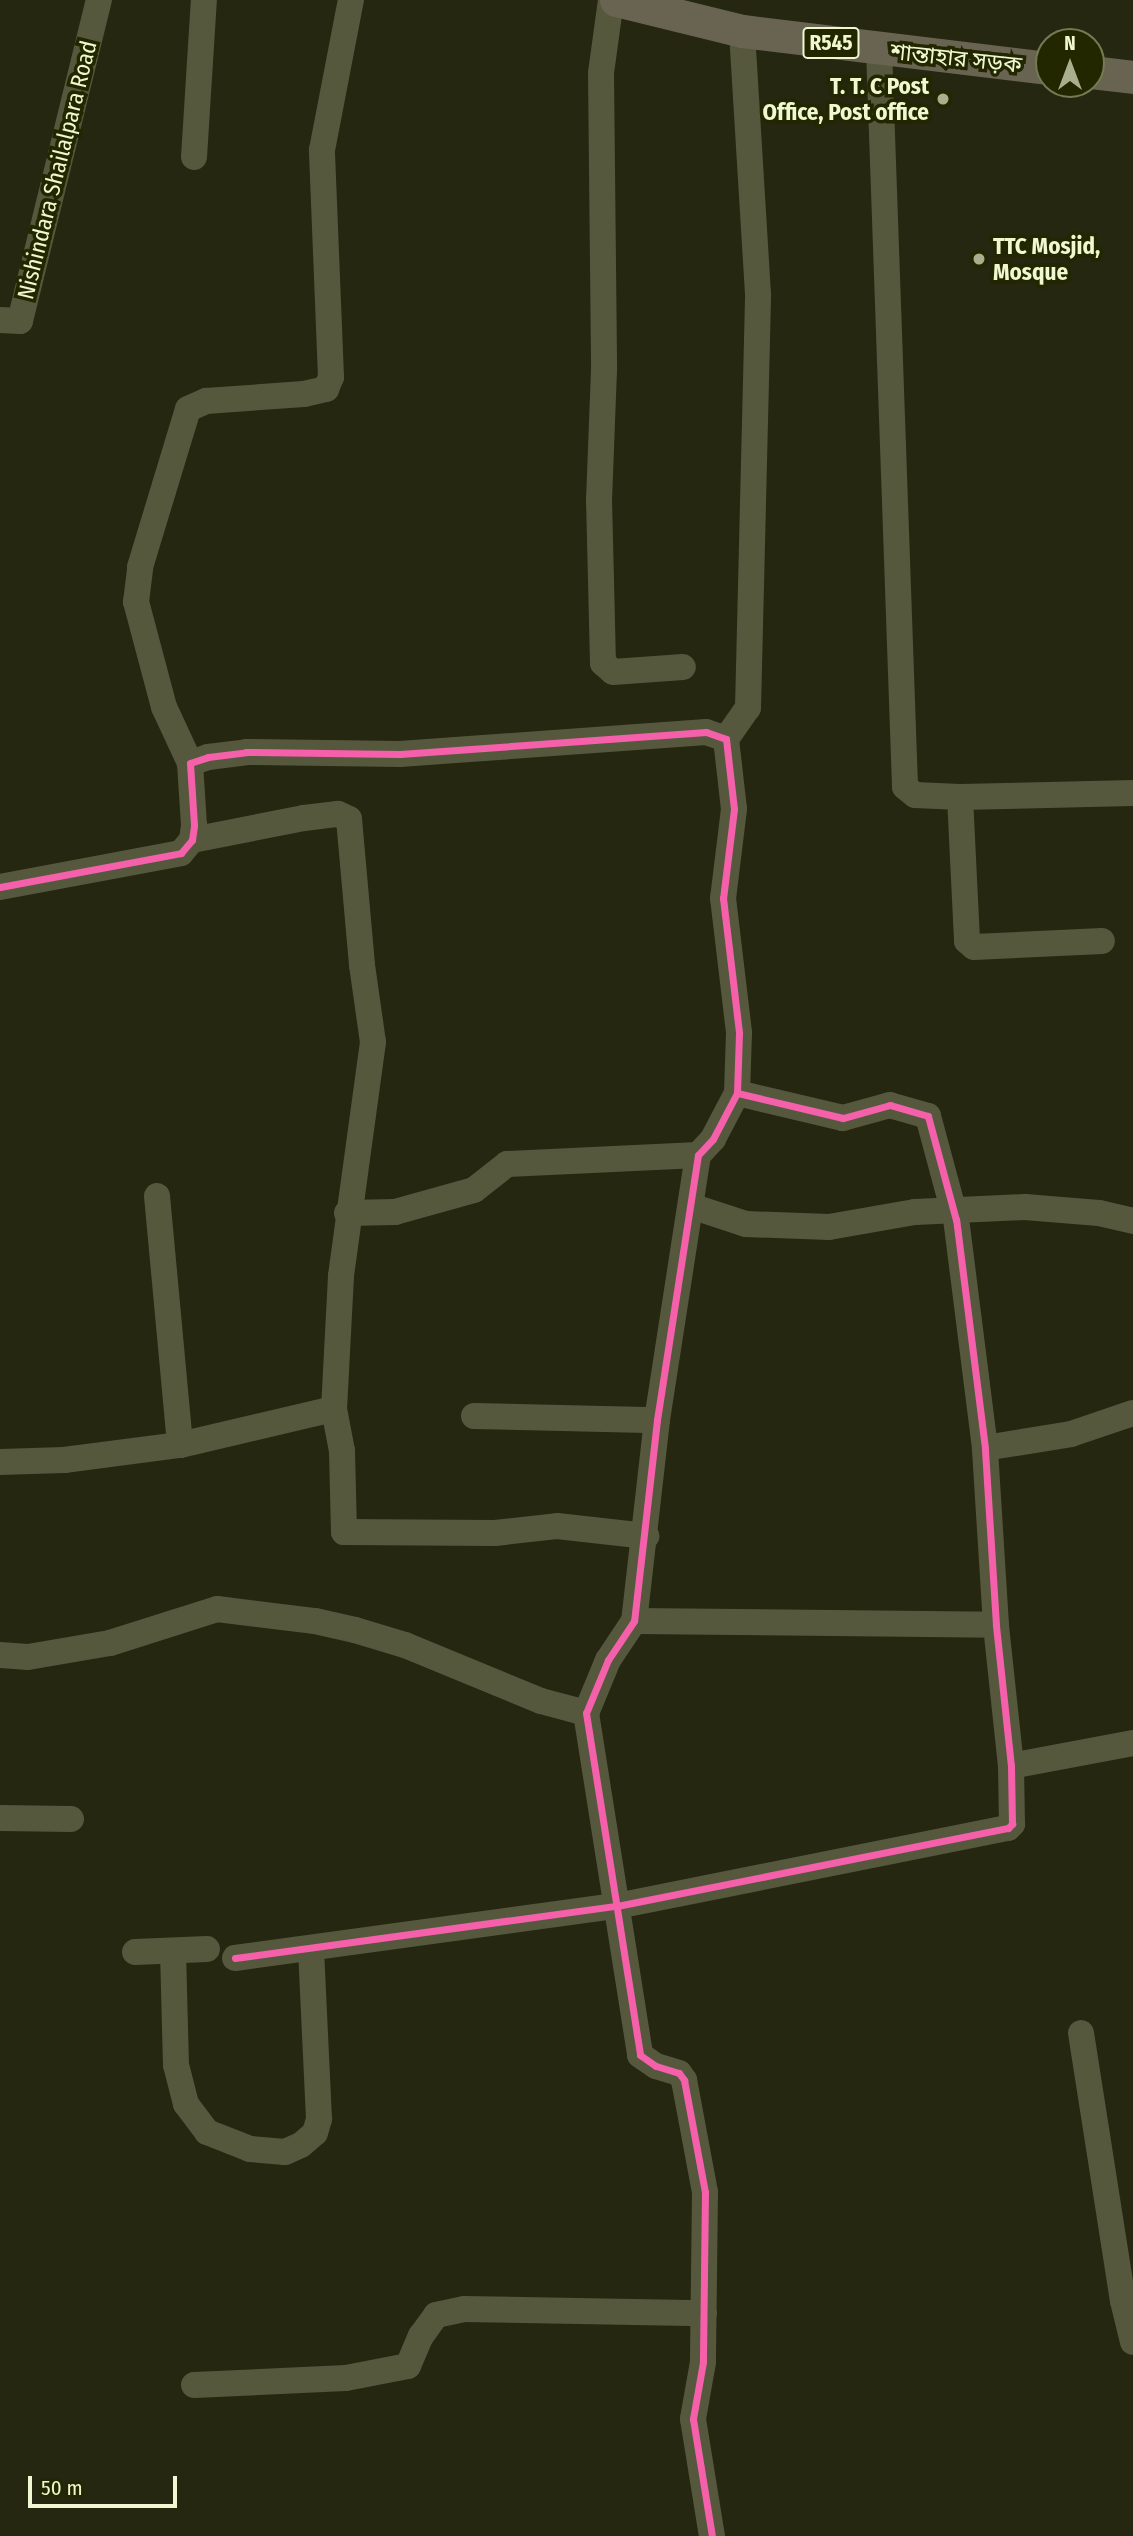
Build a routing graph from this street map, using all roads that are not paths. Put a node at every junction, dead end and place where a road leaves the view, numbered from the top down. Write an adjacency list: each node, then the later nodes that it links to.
1 (99, 0): 11 (street, Nishindara Shailalpara Road)
2 (204, 0): 10 (street)
3 (351, 0): 14 (street)
4 (614, 0): 5 (main road, শান্তাহার সড়ক / R545); 12 (street)
5 (742, 31): 6 (main road, শান্তাহার সড়ক / R545); 13 (street)
6 (880, 49): 7 (main road, শান্তাহার সড়ক / R545); 16 (street)
7 (1035, 66)
8 (1105, 74): 9 (main road)
9 (1133, 77)
10 (194, 157)
11 (0, 320)
12 (683, 667)
13 (726, 739): 14 (street); 20 (street)
14 (190, 763): 17 (street)
15 (1133, 793): 16 (street)
16 (960, 797): 19 (street)
17 (192, 840): 18 (street); 25 (street)
18 (0, 887)
19 (1102, 941)
20 (737, 1093): 21 (street); 24 (street)
21 (698, 1155): 23 (street); 25 (street)
22 (157, 1196): 31 (street)
23 (691, 1206): 24 (street); 30 (street)
24 (954, 1211): 26 (street); 32 (street)
25 (347, 1213): 27 (street)
26 (1133, 1221)
27 (334, 1409): 31 (street); 34 (street)
28 (1133, 1413): 32 (street)
29 (474, 1416): 30 (street)
30 (657, 1420): 34 (street)
31 (180, 1446): 33 (street)
32 (985, 1448): 36 (street)
33 (0, 1462)
34 (646, 1536): 35 (street)
35 (634, 1621): 36 (street); 38 (street)
36 (996, 1625): 40 (street)
37 (0, 1655): 38 (street)
38 (586, 1713): 43 (street)
39 (1133, 1743): 40 (street)
40 (1011, 1766): 43 (street)
41 (0, 1818): 42 (street)
42 (71, 1819)
43 (617, 1906): 45 (street); 50 (street)
44 (207, 1949): 46 (street)
45 (311, 1950): 46 (street); 48 (street)
46 (173, 1951): 47 (street)
47 (135, 1952)
48 (235, 1958)
49 (1081, 2033): 51 (street)
50 (704, 2313): 52 (street); 53 (street)
51 (1133, 2342)
52 (194, 2385)
53 (712, 2536)

